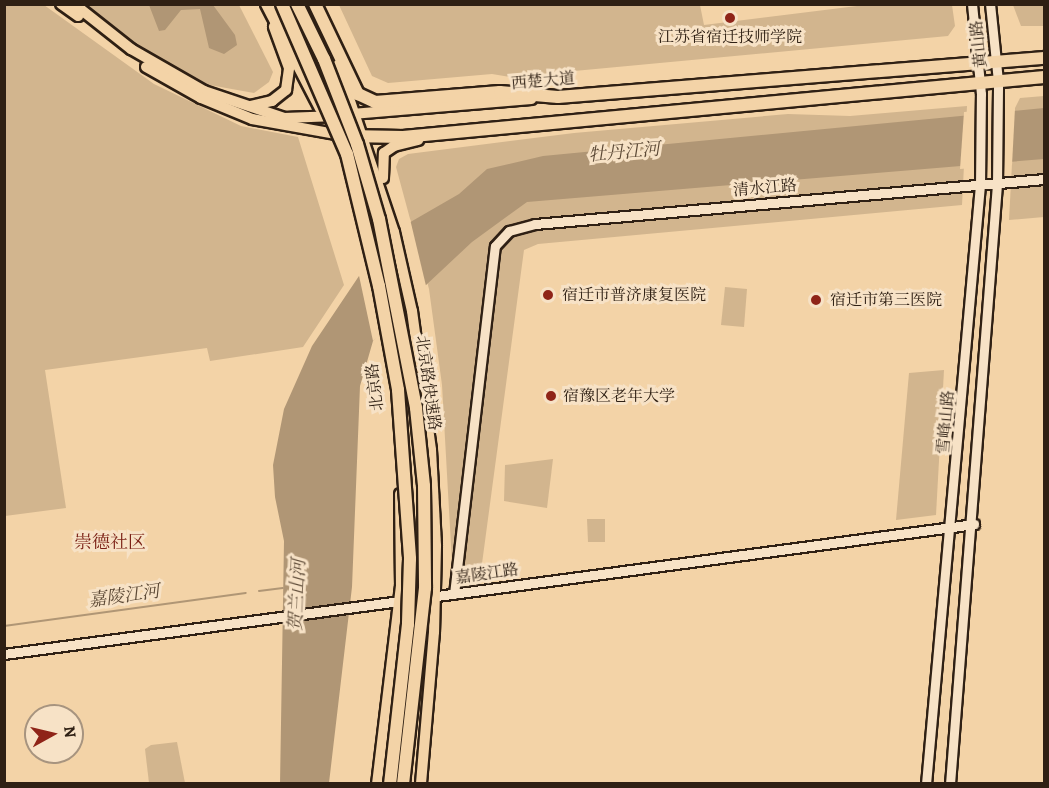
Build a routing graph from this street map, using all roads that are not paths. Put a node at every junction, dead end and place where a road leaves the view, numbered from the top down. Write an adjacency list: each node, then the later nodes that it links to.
1 (61, 4): 22 (main road)
2 (74, 4): 18 (main road, 西楚大道)
3 (266, 4): 18 (main road); 20 (highway)
4 (276, 4): 20 (main road)
5 (282, 4): 35 (highway, 北京路快速路, bridge)
6 (297, 4): 36 (highway, 北京路快速路, bridge)
7 (312, 4): 10 (highway); 17 (highway)
8 (972, 4): 12 (street, 黄山路)
9 (990, 4): 13 (street, 黄山路)
10 (327, 38): 19 (main road)
11 (1044, 58): 13 (highway, 西楚大道)
12 (980, 62): 13 (highway, 西楚大道); 15 (street, 雪峰山路); 17 (highway, 西楚大道)
13 (996, 62): 16 (street, 黄山路)
14 (1044, 77): 16 (highway)
15 (981, 81): 16 (highway); 21 (highway); 26 (street, 雪峰山路)
16 (998, 81): 25 (street, 雪峰山路)
17 (558, 97): 19 (main road, 西楚大道)
18 (248, 106): 20 (main road, 西楚大道)
19 (357, 114): 20 (main road, 西楚大道); 23 (main road)
20 (327, 117): 22 (highway)
21 (562, 119): 23 (highway); 27 (main road)
22 (335, 134): 23 (highway); 32 (main road, 北京路, bridge)
23 (365, 138): 27 (main road)
24 (1044, 179): 25 (street, 清水江路)
25 (997, 184): 26 (street, 清水江路); 28 (street, 雪峰山路)
26 (980, 185): 29 (street, 雪峰山路); 30 (street, 清水江路)
27 (385, 199): 31 (main road)
28 (974, 524): 29 (street, 嘉陵江路); 39 (street, 雪峰山路)
29 (952, 525): 30 (street, 嘉陵江路); 38 (street, 雪峰山路)
30 (454, 594): 31 (street, 嘉陵江路)
31 (434, 596): 32 (street, 嘉陵江路); 37 (main road)
32 (399, 600): 33 (street, 嘉陵江路); 34 (main road, 北京路)
33 (4, 654)
34 (377, 783)
35 (390, 783)
36 (403, 783)
37 (422, 783)
38 (926, 783)
39 (950, 783)

